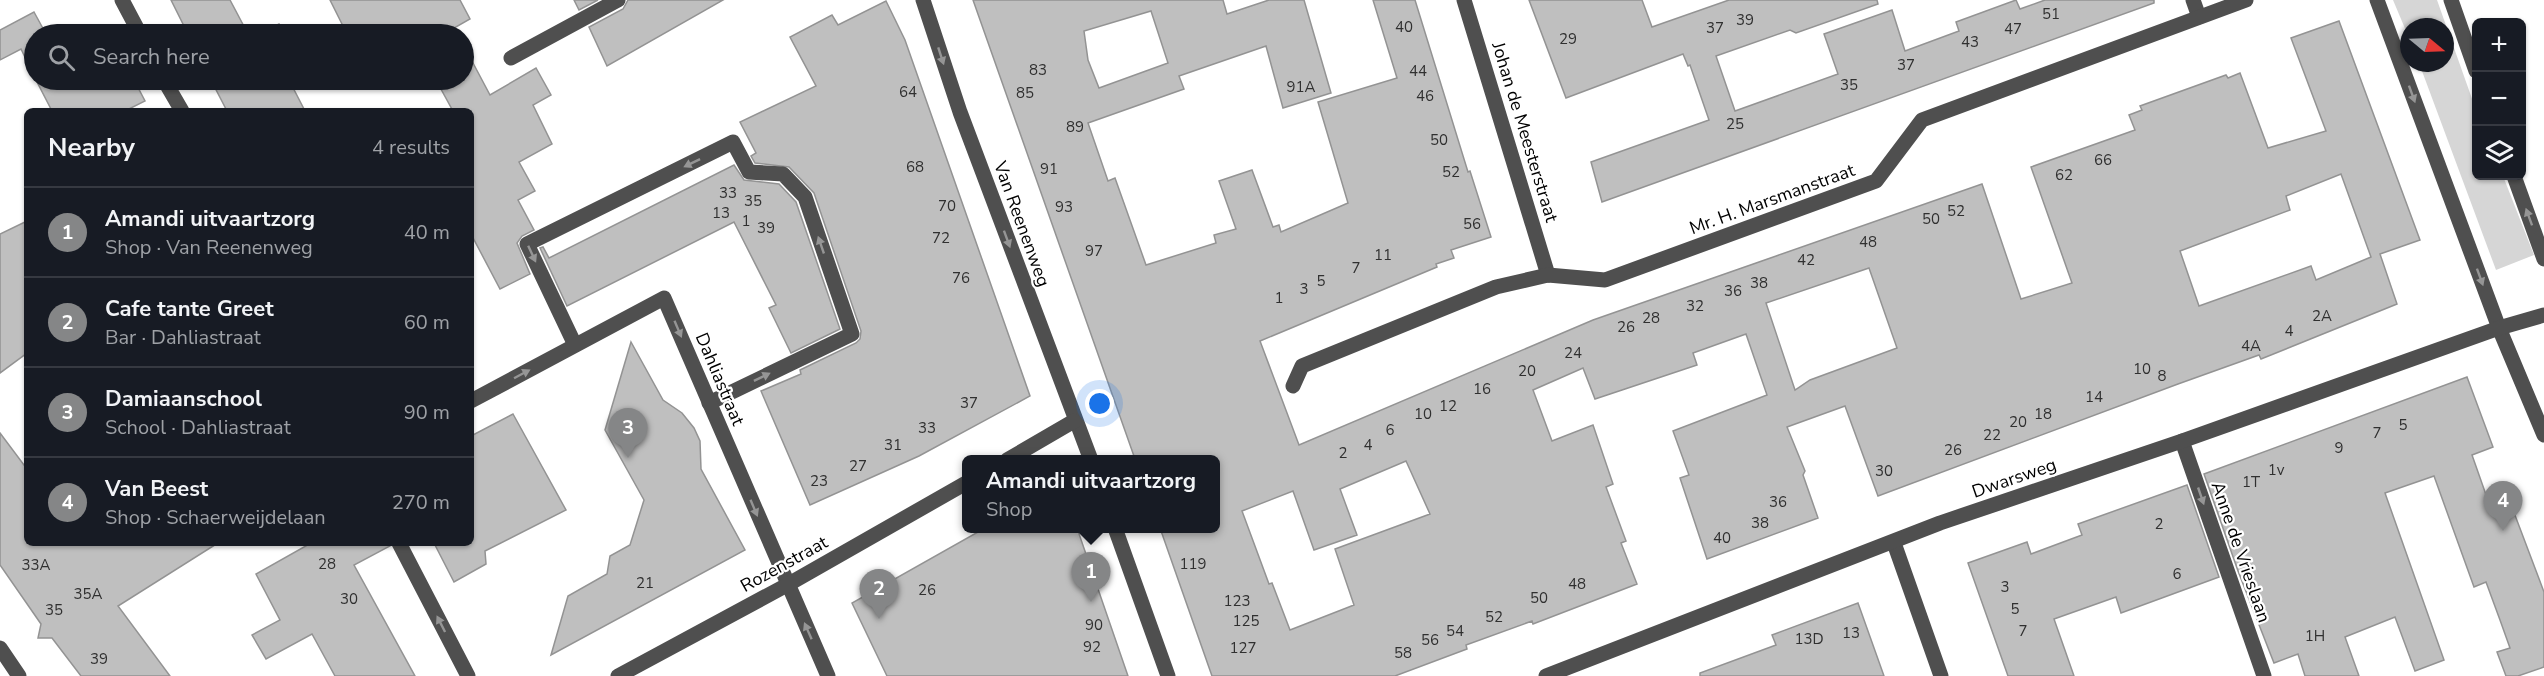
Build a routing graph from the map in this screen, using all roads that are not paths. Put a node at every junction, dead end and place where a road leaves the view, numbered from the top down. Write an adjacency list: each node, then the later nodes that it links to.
1 (122, 0): 10 (street)
2 (618, 0): 11 (street)
3 (922, 0): 24 (street, Van Reenenweg, one-way to 24)
4 (1464, 0): 17 (street, Johan de Meesterstraat)
5 (2193, 0): 9 (street)
6 (2246, 0): 9 (street, Mr. H. Marsmanstraat)
7 (2377, 0): 19 (street, one-way to 19)
8 (2451, 0): 12 (street)
9 (2199, 17): 17 (street, Mr. H. Marsmanstraat)
10 (135, 24)
11 (511, 58)
12 (2472, 60)
13 (170, 90): 14 (street)
14 (180, 108)
15 (2515, 180): 16 (street, one-way to 15)
16 (2544, 259)
17 (1548, 275): 21 (street, Mr. H. Marsmanstraat)
18 (2544, 315): 19 (street, Dwarsweg)
19 (2499, 328): 25 (street); 26 (street, Dwarsweg)
20 (575, 345): 22 (street, Dahliastraat, one-way to 20); 23 (street, Dahliastraat, one-way to 23); 23 (street, one-way to 20)
21 (1293, 386)
22 (474, 399)
23 (709, 403): 33 (street, Dahliastraat, one-way to 33)
24 (1074, 421): 27 (street); 28 (street, Van Reenenweg)
25 (2544, 435)
26 (2182, 441): 31 (street, Dwarsweg); 42 (street, Anne de Vrieslaan, one-way to 42)
27 (1014, 455)
28 (1089, 455)
29 (962, 485): 33 (street, Rozenstraat)
30 (1117, 533): 39 (street)
31 (1894, 543): 40 (street, Dwarsweg); 41 (street)
32 (401, 546): 36 (street, one-way to 32)
33 (788, 585): 37 (street, Rozenstraat); 38 (street, Dahliastraat, one-way to 33)
34 (0, 648): 35 (street)
35 (19, 676)
36 (468, 676)
37 (618, 676)
38 (828, 676)
39 (1168, 676)
40 (1546, 676)
41 (1941, 676)
42 (2264, 676)

